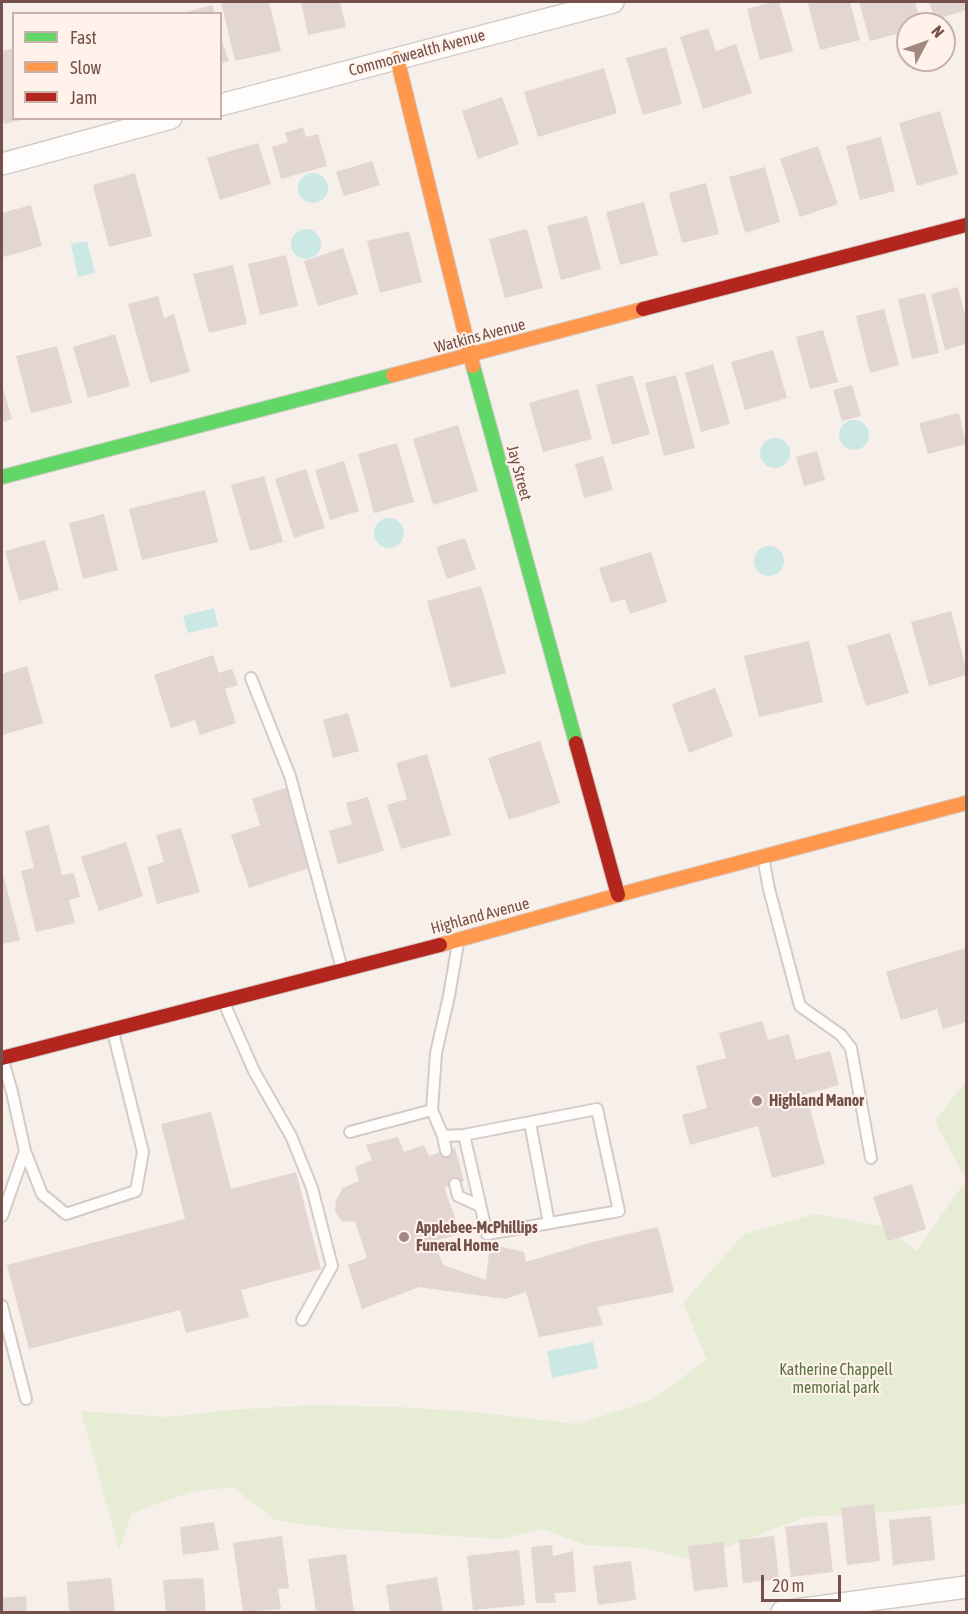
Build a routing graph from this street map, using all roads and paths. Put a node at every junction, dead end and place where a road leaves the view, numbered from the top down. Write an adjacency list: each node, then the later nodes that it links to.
1 (613, 2): 2 (street, Commonwealth Avenue)
2 (398, 58): 3 (street, Commonwealth Avenue); 7 (street, Jay Street)
3 (222, 104)
4 (164, 120): 5 (street)
5 (2, 164)
6 (966, 225): 7 (street, Watkins Avenue)
7 (470, 355): 8 (street, Watkins Avenue); 12 (street, Jay Street)
8 (2, 477)
9 (251, 678): 14 (lane)
10 (966, 803): 11 (street, Highland Avenue)
11 (763, 857): 12 (street, Highland Avenue); 25 (lane)
12 (618, 895): 13 (street, Highland Avenue)
13 (459, 940): 14 (street, Highland Avenue); 18 (lane)
14 (342, 969): 15 (street, Highland Avenue)
15 (223, 1000): 16 (street, Highland Avenue); 31 (lane)
16 (112, 1029): 17 (street, Highland Avenue); 23 (lane)
17 (2, 1058): 23 (lane)
18 (432, 1110): 20 (lane); 22 (lane)
19 (530, 1123): 21 (lane); 29 (lane); 29 (lane)
20 (350, 1132)
21 (464, 1135): 22 (lane); 27 (lane)
22 (443, 1136): 24 (lane)
23 (25, 1151): 28 (lane)
24 (446, 1151)
25 (871, 1158)
26 (454, 1184): 27 (lane)
27 (480, 1206): 29 (lane)
28 (2, 1216)
29 (549, 1223)
30 (2, 1306): 32 (lane)
31 (302, 1320)
32 (26, 1399)
33 (966, 1587): 34 (street)
34 (782, 1612)

